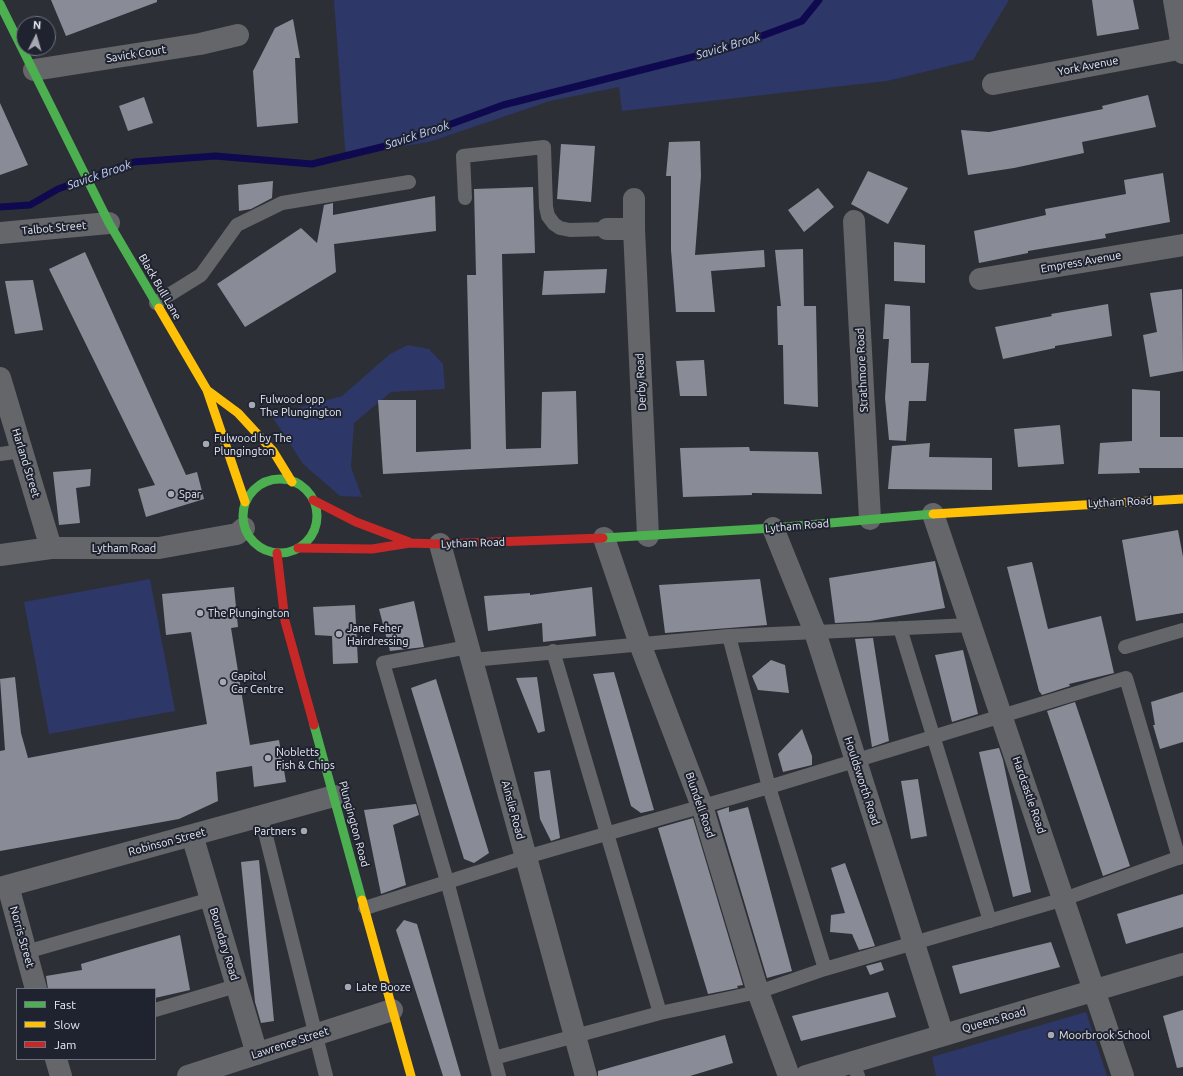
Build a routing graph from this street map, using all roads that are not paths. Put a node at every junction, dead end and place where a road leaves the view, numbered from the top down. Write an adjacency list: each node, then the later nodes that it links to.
1 (1174, 0): 4 (street)
2 (0, 4): 5 (street)
3 (238, 35): 5 (street, Savick Court)
4 (1183, 50): 6 (street, York Avenue)
5 (34, 70): 11 (street, Black Bull Lane)
6 (993, 84)
7 (410, 182): 17 (lane)
8 (465, 198): 13 (lane)
9 (634, 199): 12 (street, Derby Road)
10 (854, 221): 27 (street, Strathmore Road)
11 (109, 223): 14 (street, Talbot Street); 17 (street, Black Bull Lane)
12 (634, 228): 13 (street); 30 (street, Derby Road)
13 (607, 229)
14 (0, 233)
15 (1183, 245): 16 (street, Empress Avenue)
16 (980, 279)
17 (156, 304): 19 (street, Black Bull Lane)
18 (0, 378): 20 (street, Harland Street)
19 (207, 390): 22 (street, Black Bull Lane); 25 (street, Black Bull Lane)
20 (22, 451): 21 (lane); 34 (street, Harland Street)
21 (0, 454)
22 (292, 482): 24 (street); 25 (street)
23 (1183, 499): 26 (street, Lytham Road)
24 (313, 500): 32 (street, Lytham Road); 35 (street)
25 (245, 502): 28 (street)
26 (933, 514): 27 (street, Lytham Road); 38 (street, Hardcastle Road)
27 (870, 519): 29 (street, Lytham Road)
28 (244, 528): 34 (street, Lytham Road); 36 (street)
29 (773, 528): 30 (street, Lytham Road); 41 (street, Houldsworth Road)
30 (648, 536): 31 (street, Lytham Road)
31 (604, 538): 33 (street, Lytham Road); 43 (street, Blundell Road)
32 (410, 543): 33 (street, Lytham Road); 35 (street, Lytham Road)
33 (440, 544): 46 (street, Ainslie Road)
34 (51, 548): 37 (street, Lytham Road)
35 (298, 548): 36 (street)
36 (277, 553): 51 (street, Plungington Road)
37 (0, 555)
38 (971, 625): 39 (lane); 47 (street, Hardcastle Road)
39 (900, 628): 41 (lane); 48 (lane)
40 (1183, 630): 44 (lane)
41 (815, 632): 42 (lane); 49 (street, Houldsworth Road)
42 (729, 636): 43 (lane); 50 (lane)
43 (640, 644): 45 (lane); 52 (street, Blundell Road)
44 (1125, 646)
45 (554, 651): 46 (lane); 54 (lane)
46 (470, 653): 56 (street, Ainslie Road); 58 (lane)
47 (1002, 716): 48 (lane); 57 (lane); 61 (street, Hardcastle Road)
48 (933, 737): 49 (lane); 63 (lane)
49 (856, 761): 50 (lane); 64 (street, Houldsworth Road)
50 (769, 788): 52 (lane); 67 (lane)
51 (334, 796): 53 (street, Robinson Street); 62 (street, Plungington Road)
52 (702, 806): 54 (lane); 71 (street, Blundell Road)
53 (261, 816): 55 (street, Robinson Street); 75 (lane)
54 (608, 833): 56 (lane); 74 (lane)
55 (192, 835): 59 (street, Robinson Street); 60 (street, Boundary Road)
56 (526, 857): 58 (lane); 77 (street, Ainslie Road)
57 (1181, 857): 61 (lane)
58 (447, 881): 62 (lane); 79 (lane)
59 (4, 887): 65 (street, Norris Street)
60 (211, 899): 65 (lane); 68 (street, Boundary Road)
61 (1064, 900): 63 (lane); 70 (street, Hardcastle Road)
62 (365, 908): 73 (street, Plungington Road)
63 (990, 921): 64 (lane)
64 (914, 943): 67 (lane); 76 (street, Houldsworth Road)
65 (26, 952): 69 (street, Norris Street)
66 (1183, 964): 70 (street, Queens Road)
67 (825, 969): 71 (lane)
68 (236, 986): 72 (lane); 78 (street, Boundary Road)
69 (36, 988)
70 (1094, 991): 76 (street, Queens Road); 90 (street, Hardcastle Road)
71 (758, 992): 74 (lane); 88 (street, Blundell Road)
72 (156, 1010)
73 (392, 1010): 75 (street, Lawrence Street); 85 (street, Plungington Road)
74 (660, 1013): 77 (lane)
75 (315, 1035): 78 (street, Lawrence Street); 84 (lane)
76 (943, 1035): 81 (street, Queens Road)
77 (575, 1036): 79 (lane); 87 (street, Ainslie Road)
78 (257, 1054): 83 (street, Lawrence Street)
79 (494, 1058): 86 (lane)
80 (56, 1060): 82 (street)
81 (855, 1069): 89 (street, Queens Road)
82 (61, 1076)
83 (188, 1076)
84 (326, 1076)
85 (411, 1076)
86 (499, 1076)
87 (586, 1076)
88 (789, 1076)
89 (806, 1076)
90 (1123, 1076)

